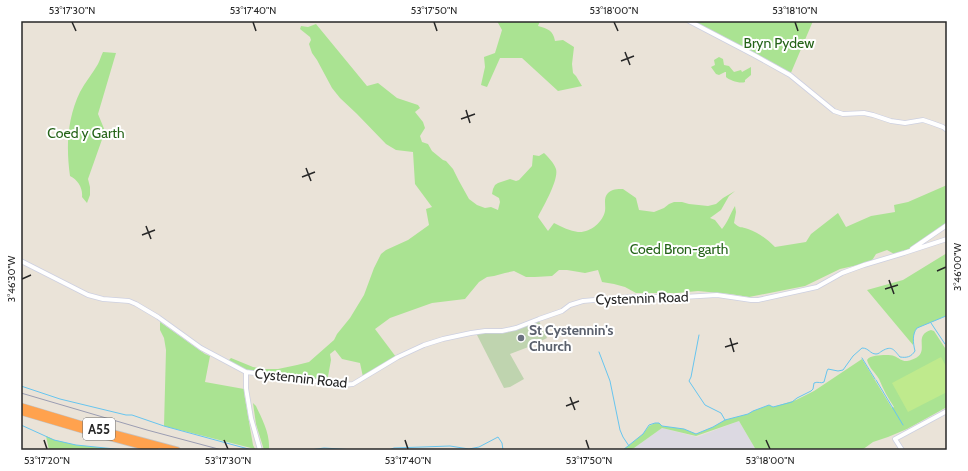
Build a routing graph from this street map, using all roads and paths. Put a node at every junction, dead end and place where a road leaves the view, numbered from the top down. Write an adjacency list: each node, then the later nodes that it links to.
1 (689, 21): 2 (street)
2 (947, 130)
3 (947, 225): 5 (street)
4 (947, 239): 5 (street)
5 (904, 253): 7 (street, Cystennin Road)
6 (21, 261): 7 (street)
7 (246, 372): 13 (street)
8 (21, 406): 12 (highway, A55)
9 (947, 411): 14 (street)
10 (21, 412): 11 (highway, A55)
11 (156, 450)
12 (177, 450)
13 (260, 450)
14 (902, 450)

